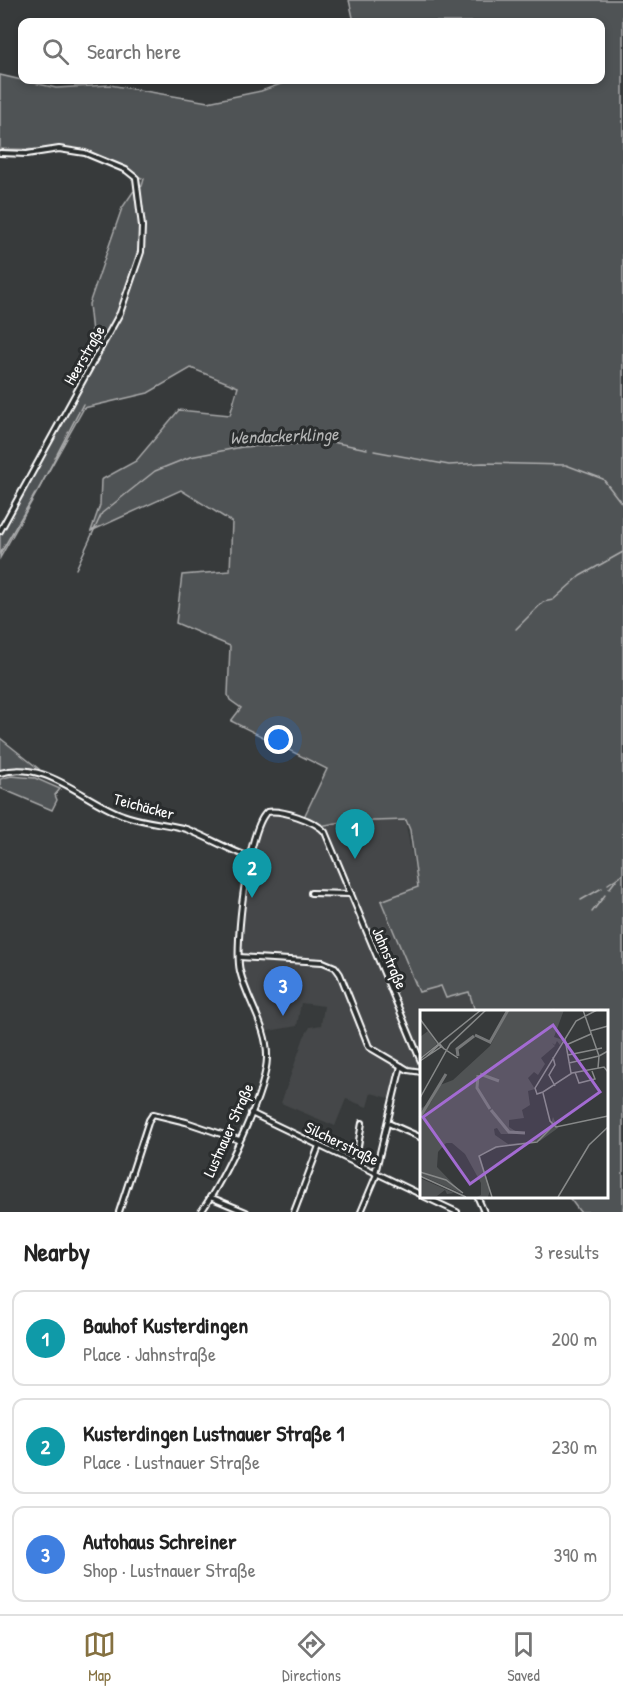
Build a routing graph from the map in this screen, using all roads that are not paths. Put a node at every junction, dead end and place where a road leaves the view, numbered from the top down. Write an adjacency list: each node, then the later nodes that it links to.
1 (0, 153): 2 (street, Heerstraße)
2 (0, 531)
3 (0, 773): 5 (street, Teichäcker)
4 (267, 812): 5 (street, Lustnauer Straße); 7 (street, Jahnstraße)
5 (250, 857): 8 (street, Lustnauer Straße)
6 (311, 893): 7 (street)
7 (351, 894): 9 (street, Jahnstraße)
8 (238, 957): 10 (street); 12 (street, Lustnauer Straße)
9 (420, 1059)
10 (401, 1066): 11 (street); 14 (street)
11 (420, 1072)
12 (250, 1113): 16 (street, Lustnauer Straße); 17 (street, Silcherstraße)
13 (362, 1123): 18 (street)
14 (388, 1123): 15 (street); 19 (street)
15 (420, 1137)
16 (239, 1140): 21 (street, Lustnauer Straße); 26 (street)
17 (319, 1146): 18 (street, Silcherstraße); 29 (street)
18 (355, 1163): 19 (street, Silcherstraße)
19 (376, 1173): 20 (street, Silcherstraße); 30 (street)
20 (420, 1194)
21 (210, 1197): 27 (street, Lustnauer Straße); 28 (street)
22 (426, 1197): 24 (street, Silcherstraße)
23 (477, 1197): 32 (street)
24 (444, 1206): 25 (street); 31 (street, Silcherstraße)
25 (442, 1211)
26 (119, 1212)
27 (201, 1212)
28 (246, 1212)
29 (294, 1212)
30 (361, 1212)
31 (457, 1212)
32 (484, 1212)

